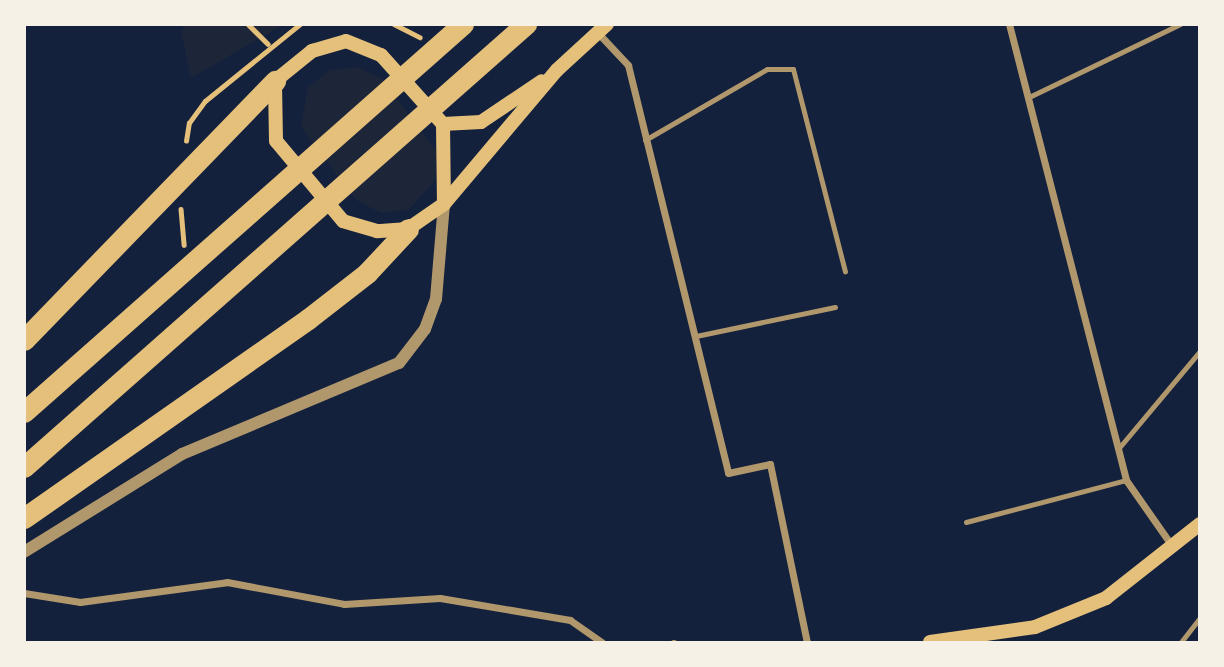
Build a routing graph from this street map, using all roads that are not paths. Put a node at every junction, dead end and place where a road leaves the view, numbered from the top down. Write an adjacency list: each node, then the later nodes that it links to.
1 (463, 24): 18 (highway)
2 (526, 24): 20 (highway)
3 (1009, 24): 8 (street)
4 (1180, 24): 8 (lane)
5 (602, 29): 6 (main road); 10 (street)
6 (557, 70): 9 (main road); 11 (main road)
7 (275, 80): 9 (main road); 12 (main road); 16 (highway)
8 (1029, 97): 19 (street)
9 (443, 124): 11 (main road)
10 (645, 140): 13 (lane); 15 (street)
11 (444, 204): 12 (main road); 26 (street)
12 (408, 229): 22 (highway)
13 (845, 271)
14 (835, 307): 15 (lane)
15 (696, 336): 31 (street)
16 (24, 340)
17 (1199, 351): 19 (lane)
18 (24, 412)
19 (1118, 449): 21 (street)
20 (24, 467)
21 (1126, 480): 23 (lane); 25 (street)
22 (24, 518)
23 (966, 523)
24 (1199, 524): 25 (main road)
25 (1172, 547): 29 (main road)
26 (24, 552)
27 (24, 593): 30 (street)
28 (1199, 618): 33 (lane)
29 (973, 639): 32 (main road)
30 (601, 642)
31 (807, 642)
32 (930, 642)
33 (1181, 642)

